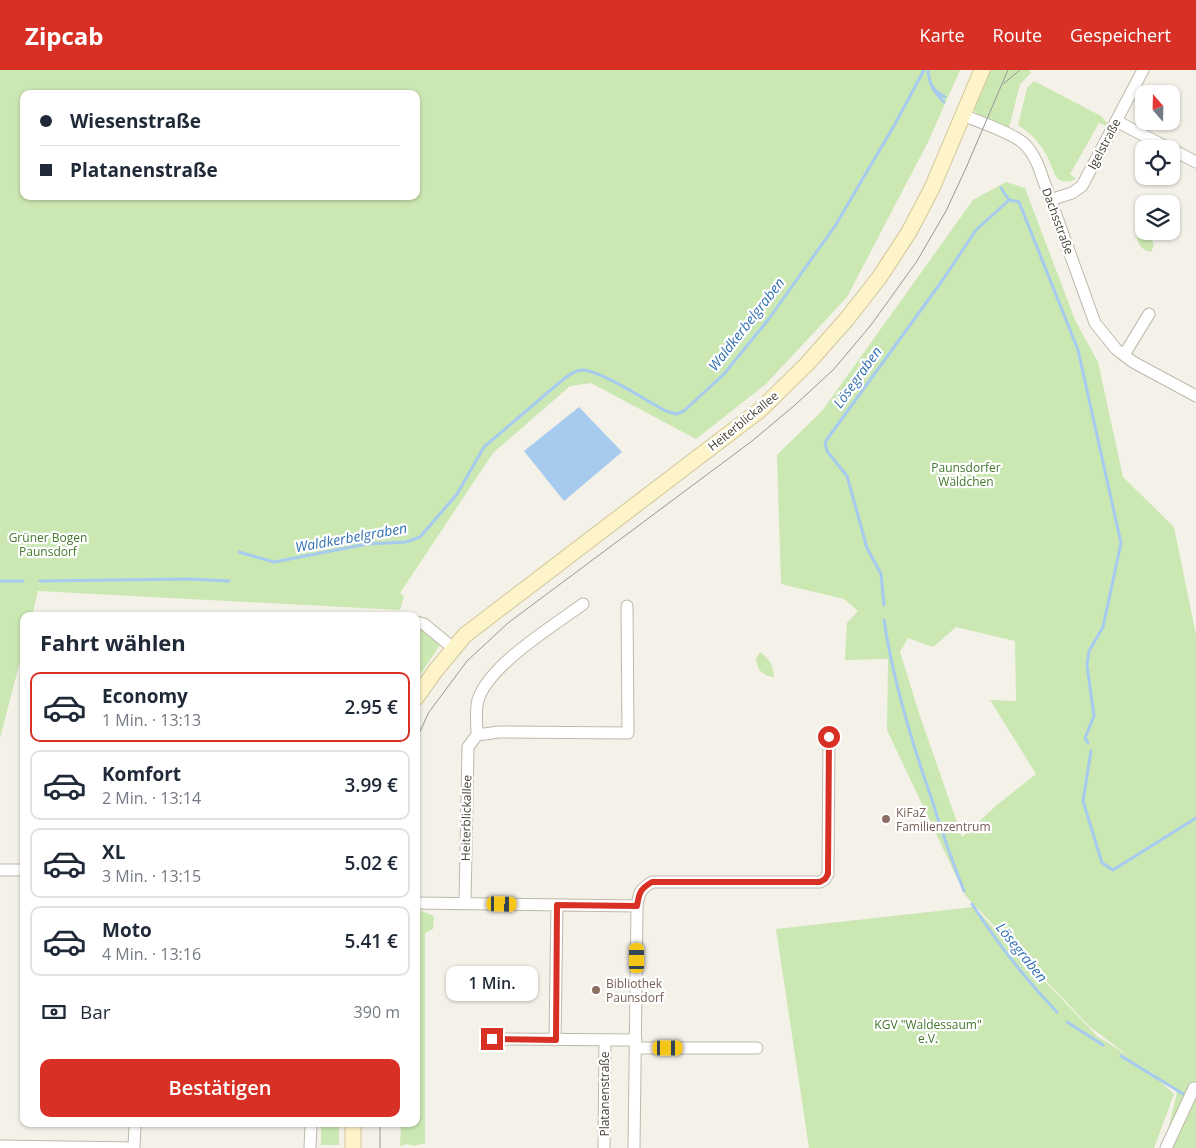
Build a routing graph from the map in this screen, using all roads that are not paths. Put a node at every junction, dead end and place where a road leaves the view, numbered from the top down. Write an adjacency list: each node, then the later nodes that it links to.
1 (982, 70): 3 (main road, Heiterblickallee)
2 (1143, 70): 4 (street, Igelstraße)
3 (963, 115): 8 (street, Dachsstraße); 15 (main road, Heiterblickallee)
4 (1116, 121): 5 (street); 8 (street, Igelstraße)
5 (1153, 140)
6 (1180, 154): 7 (street)
7 (1196, 162)
8 (1050, 200): 10 (street, Dachsstraße)
9 (1149, 314): 10 (street)
10 (1124, 355): 11 (street, Dachsstraße)
11 (1196, 396)
12 (583, 604): 17 (street, Heiterblickallee)
13 (627, 606): 17 (street)
14 (420, 623): 15 (street)
15 (453, 648): 16 (main road, Heiterblickallee)
16 (420, 693)
17 (477, 735): 22 (street, Heiterblickallee)
18 (829, 737): 24 (street)
19 (0, 870): 20 (street)
20 (20, 870)
21 (420, 903): 22 (street)
22 (465, 904): 23 (street)
23 (557, 905): 24 (street); 26 (street)
24 (637, 906): 28 (street)
25 (492, 1039): 26 (street, Platanenstraße)
26 (556, 1040): 27 (street, Platanenstraße)
27 (605, 1040): 28 (street, Platanenstraße); 39 (street, Platanenstraße)
28 (636, 1044): 29 (street, Platanenstraße); 40 (street)
29 (757, 1048)
30 (1196, 1089): 41 (street)
31 (134, 1127): 36 (street)
32 (311, 1127): 37 (street)
33 (352, 1127): 38 (main road)
34 (0, 1146): 35 (street)
35 (109, 1148): 36 (street)
36 (134, 1148)
37 (310, 1148)
38 (353, 1148)
39 (604, 1148)
40 (634, 1148)
41 (1166, 1148)

